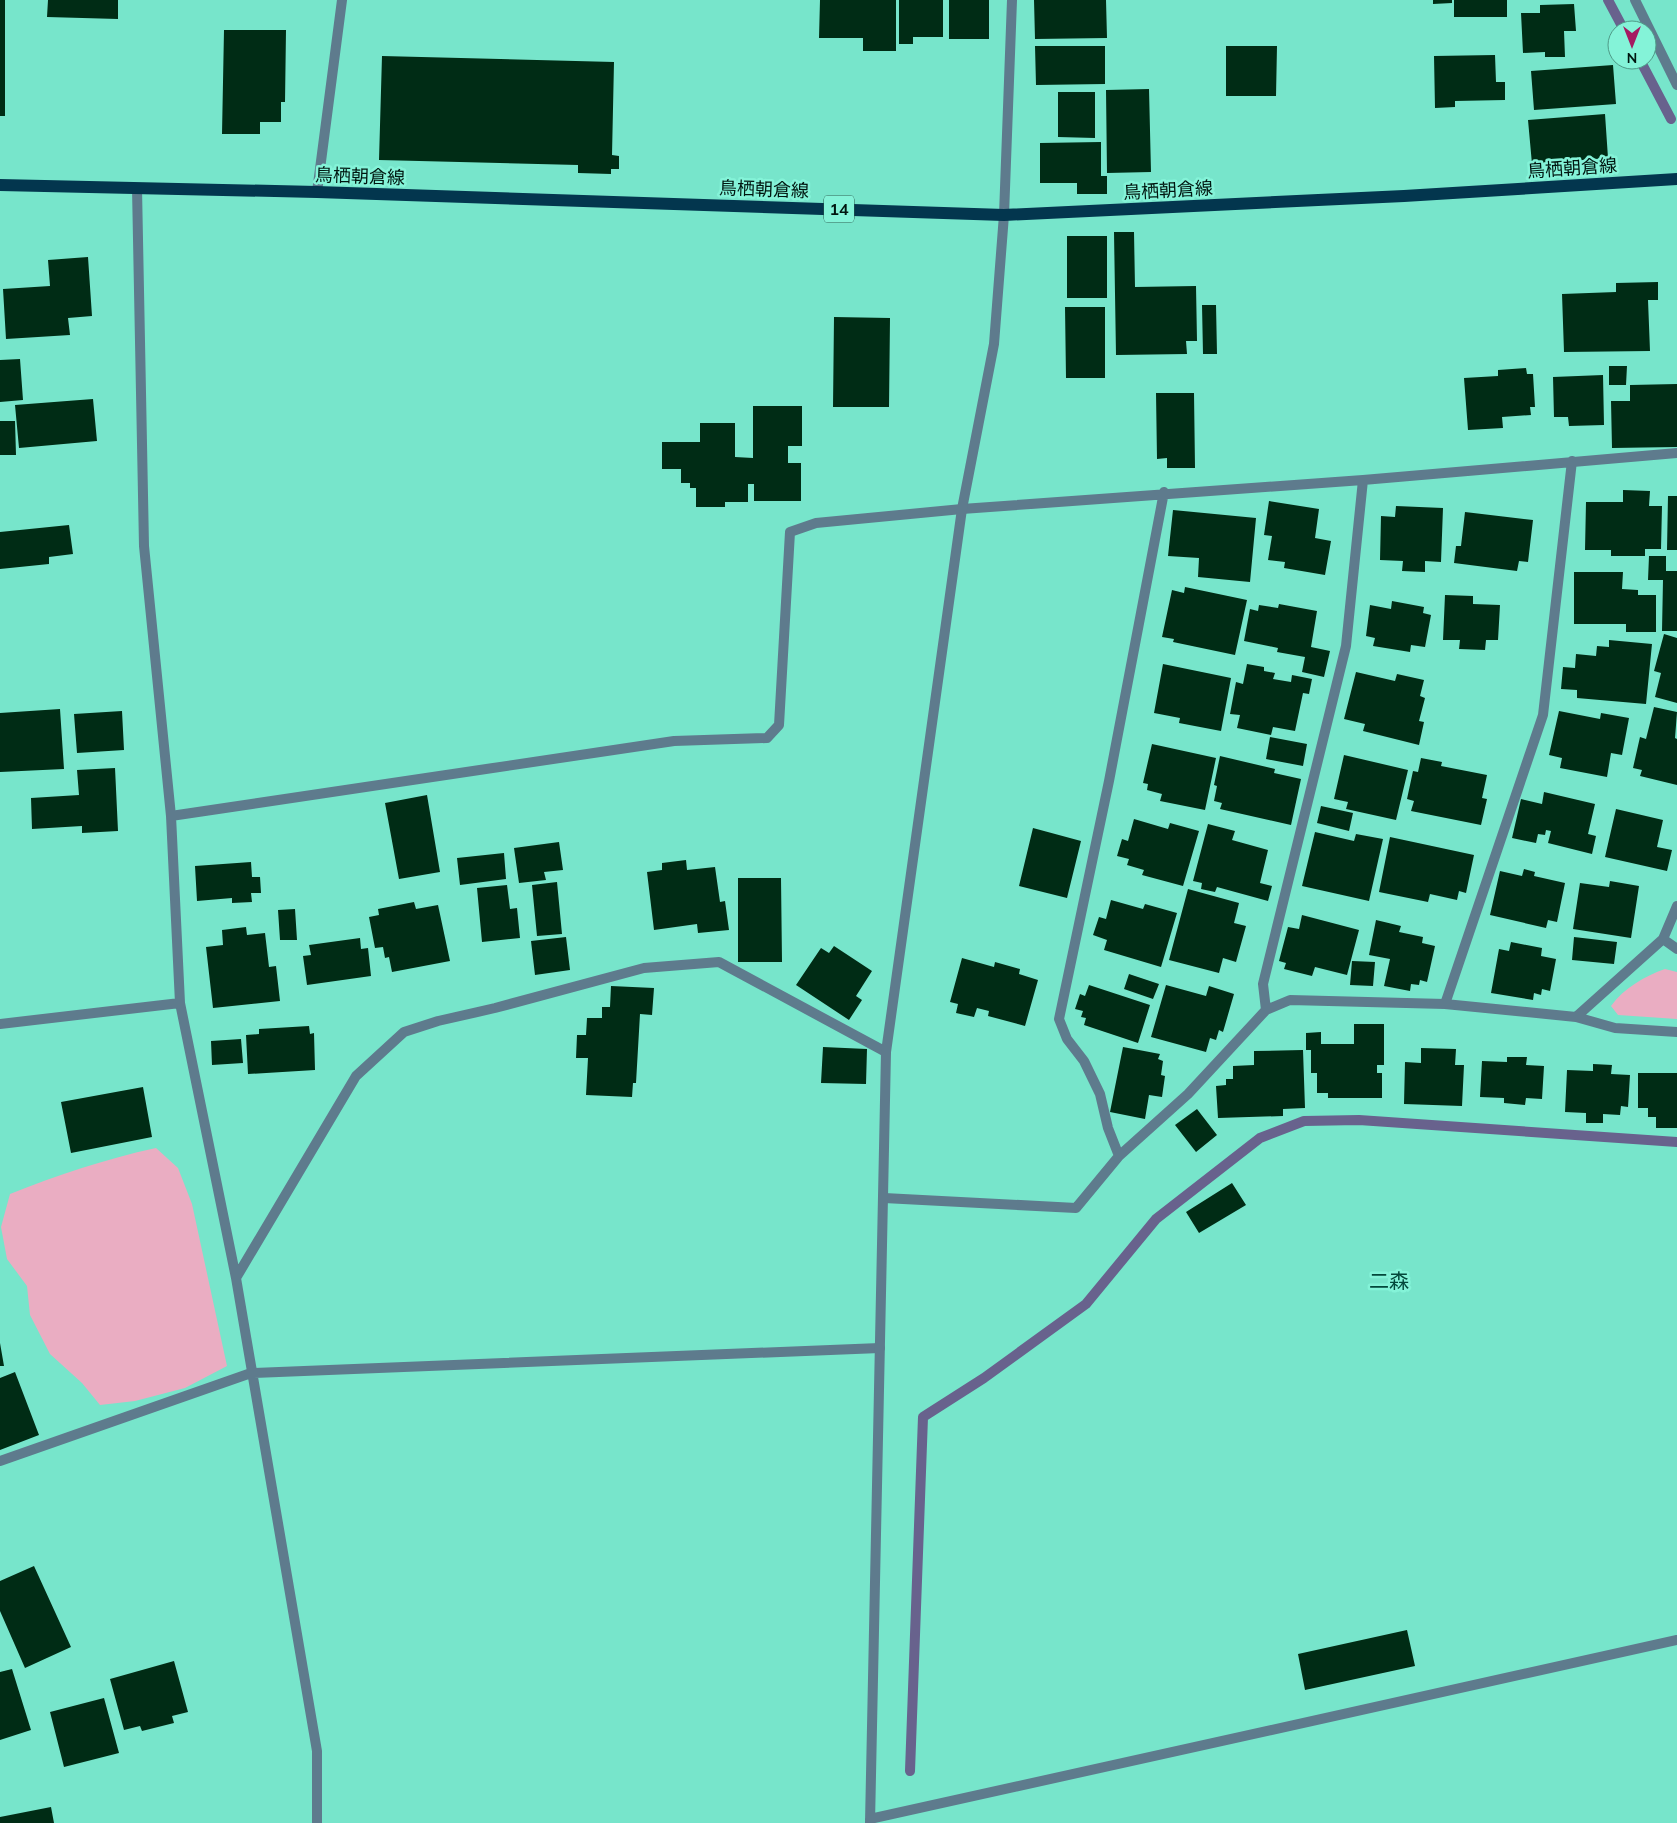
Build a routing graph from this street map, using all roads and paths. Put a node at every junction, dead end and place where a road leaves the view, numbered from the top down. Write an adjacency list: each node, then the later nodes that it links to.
1 (342, 0): 8 (street)
2 (1012, 0): 9 (street)
3 (1635, 0): 4 (street)
4 (1677, 85)
5 (1677, 181): 9 (main road, 鳥栖朝倉線 / 14)
6 (0, 185): 7 (main road, 鳥栖朝倉線 / 14)
7 (137, 188): 8 (main road, 鳥栖朝倉線 / 14); 15 (street)
8 (317, 192): 9 (main road, 鳥栖朝倉線 / 14)
9 (1004, 215): 14 (street)
10 (1677, 453): 11 (street)
11 (1572, 461): 12 (street); 20 (street)
12 (1363, 480): 13 (street); 21 (street)
13 (1164, 492): 14 (street); 26 (street)
14 (962, 509): 15 (street); 25 (street)
15 (171, 816): 19 (street)
16 (1677, 906): 17 (street)
17 (1663, 939): 18 (street); 22 (street)
18 (1677, 949)
19 (180, 1003): 23 (street); 28 (street)
20 (1445, 1004): 21 (street); 22 (street)
21 (1266, 1010): 26 (street)
22 (1576, 1017): 24 (street)
23 (0, 1024)
24 (1677, 1032)
25 (886, 1052): 27 (street); 28 (street)
26 (1119, 1156): 27 (street)
27 (884, 1198): 29 (street)
28 (236, 1278): 30 (street)
29 (880, 1348): 30 (street); 33 (street)
30 (251, 1373): 31 (street); 34 (street)
31 (0, 1461)
32 (1677, 1640): 33 (street)
33 (870, 1821)
34 (317, 1823)

